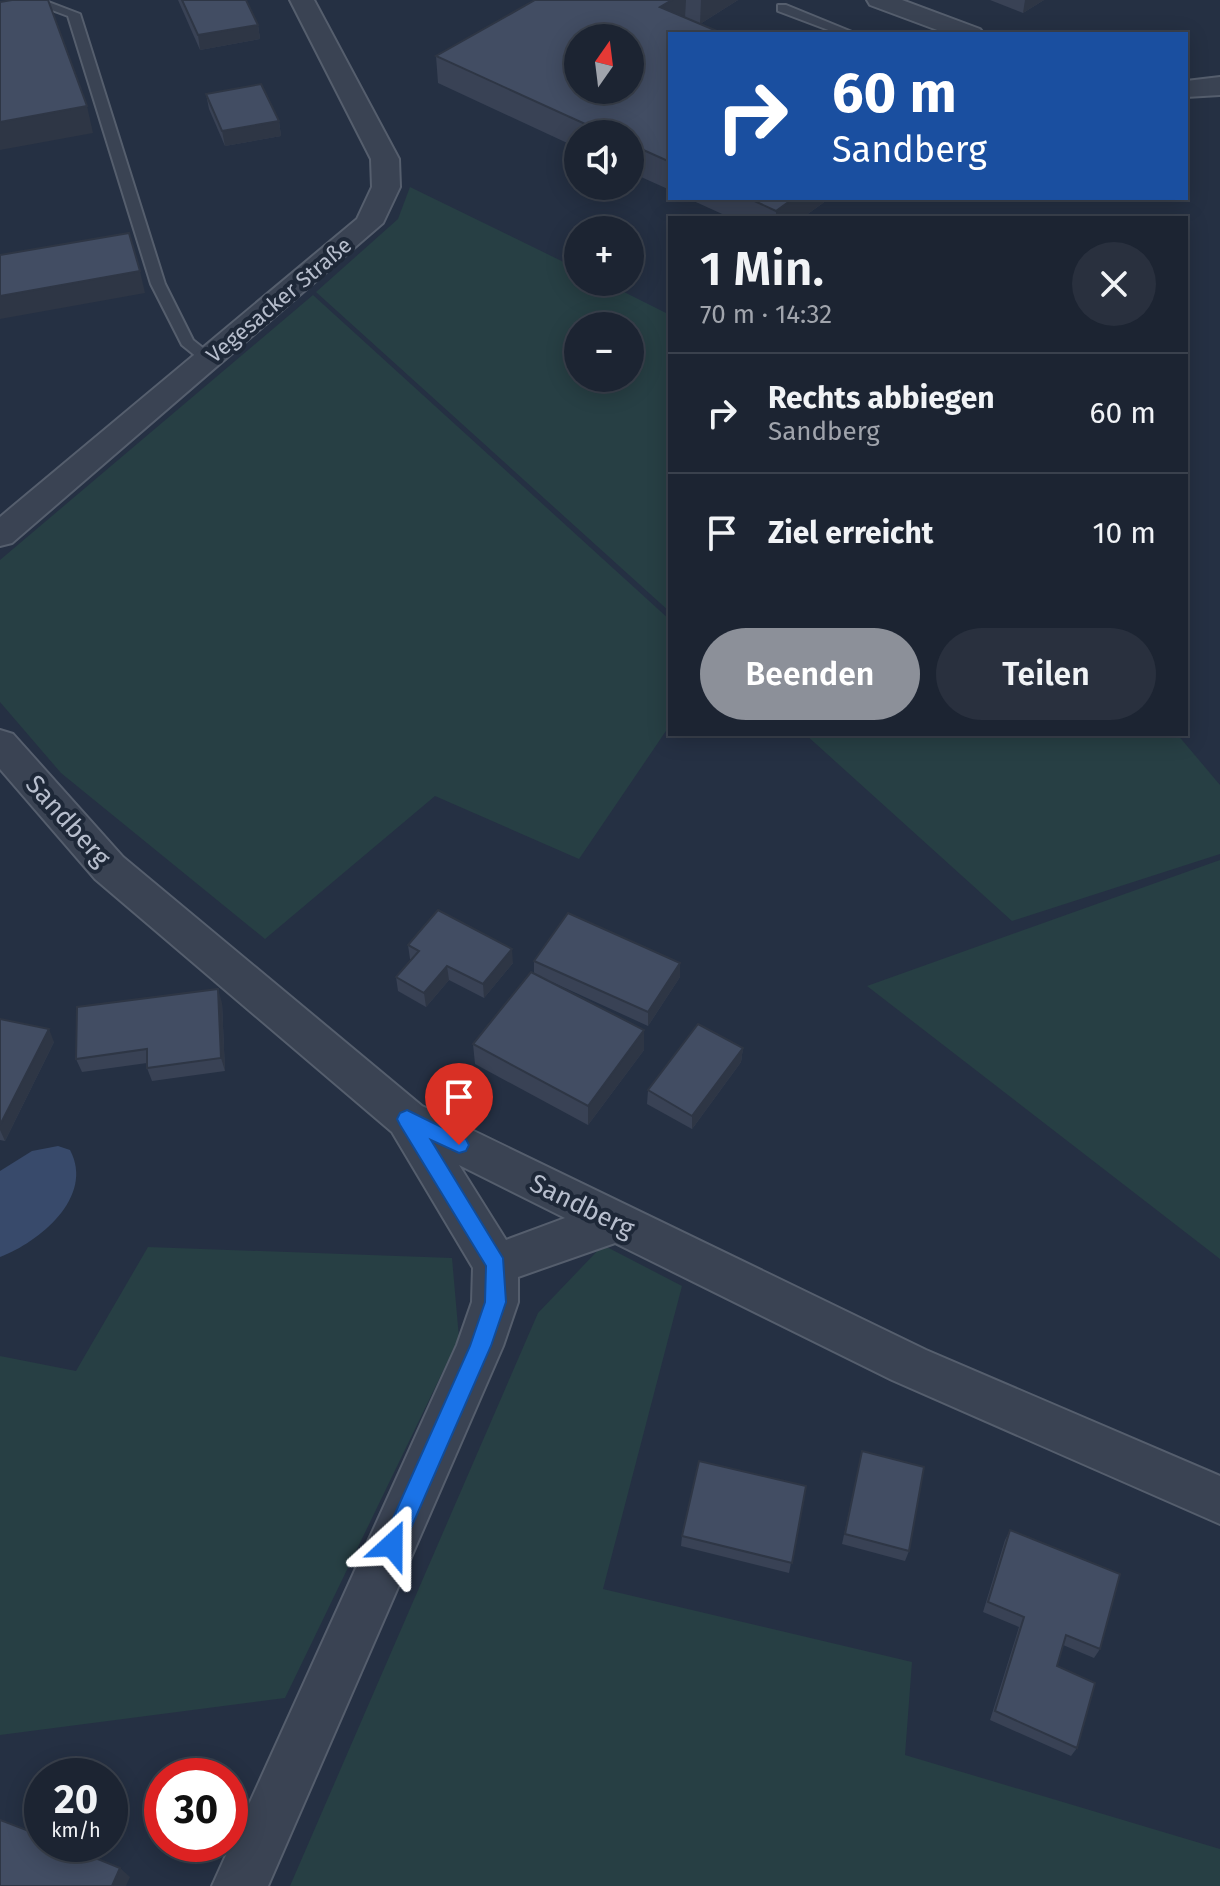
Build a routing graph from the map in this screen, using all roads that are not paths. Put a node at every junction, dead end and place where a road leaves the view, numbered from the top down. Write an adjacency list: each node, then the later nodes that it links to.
1 (31, 0): 9 (lane)
2 (302, 0): 9 (street, Vegesacker Straße)
3 (879, 0): 6 (street)
4 (782, 8): 5 (lane)
5 (846, 32)
6 (966, 32)
7 (1220, 85): 8 (street)
8 (1188, 89)
9 (208, 359): 10 (street, Vegesacker Straße)
10 (0, 535)
11 (0, 744): 12 (street, Sandberg)
12 (407, 1119): 13 (street, Sandberg); 14 (street)
13 (616, 1223): 14 (street); 15 (street, Sandberg)
14 (496, 1265): 16 (street)
15 (1220, 1500)
16 (240, 1886)

